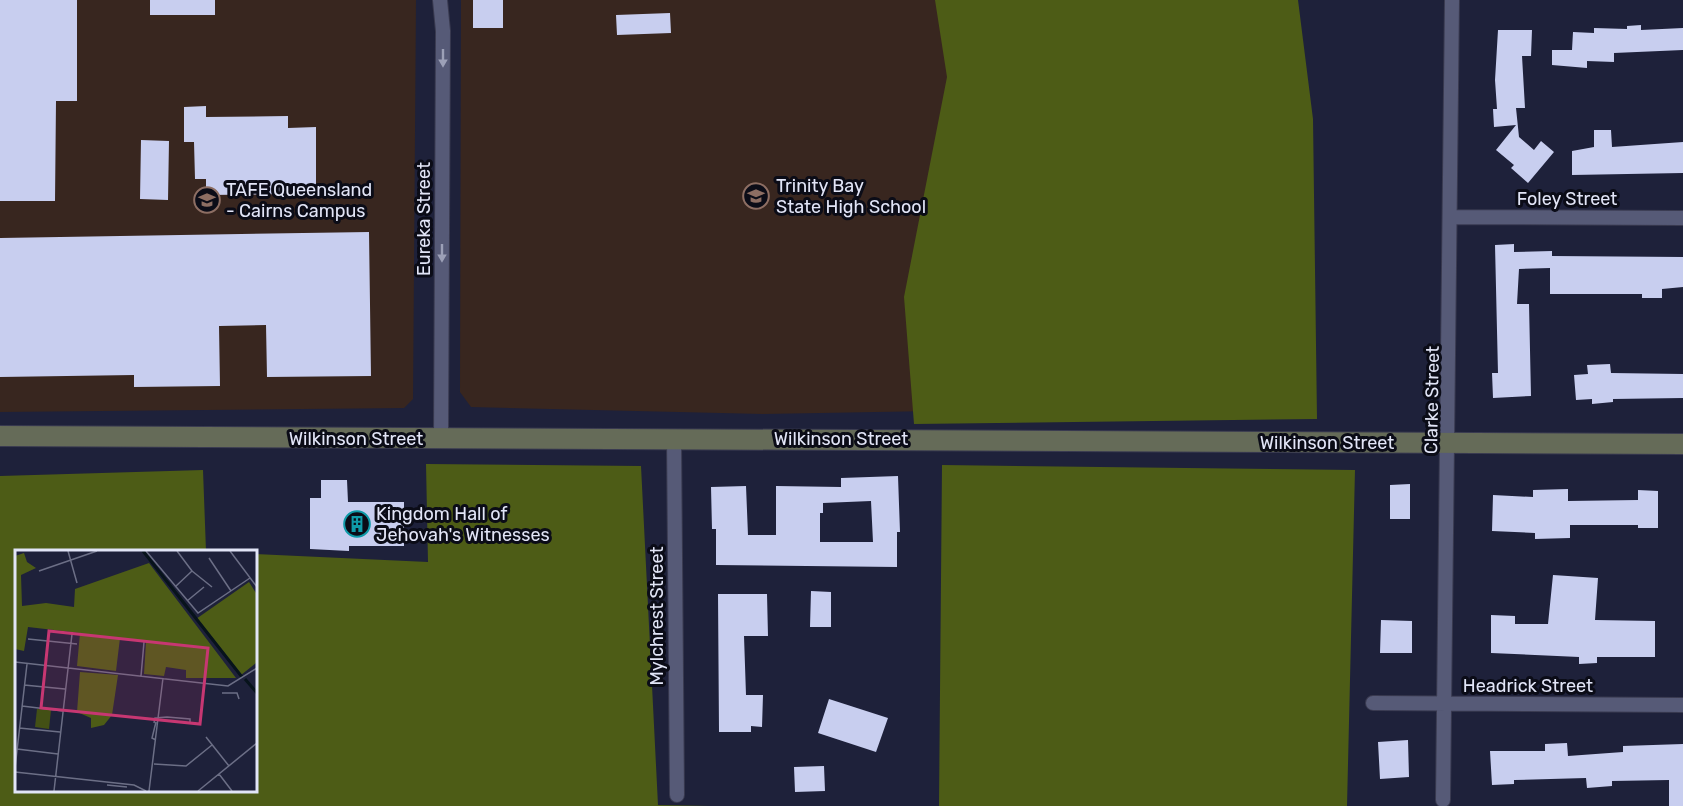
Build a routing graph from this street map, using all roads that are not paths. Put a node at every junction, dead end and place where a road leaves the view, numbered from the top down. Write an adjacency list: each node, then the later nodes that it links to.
1 (440, 0): 7 (street, Eureka Street, one-way to 7)
2 (1452, 0): 3 (street, Clarke Street)
3 (1451, 217): 4 (street, Foley Street); 8 (street, Clarke Street)
4 (1683, 218)
5 (0, 436): 7 (street, Wilkinson Street)
6 (674, 438): 7 (street, Wilkinson Street); 8 (street, Wilkinson Street); 13 (street, Mylchrest Street)
7 (441, 439)
8 (1449, 444): 9 (street, Wilkinson Street); 11 (street, Clarke Street)
9 (1683, 444)
10 (1373, 703): 11 (street, Headrick Street)
11 (1444, 704): 12 (street, Headrick Street); 14 (street, Clarke Street)
12 (1683, 705)
13 (677, 795)
14 (1443, 800)

